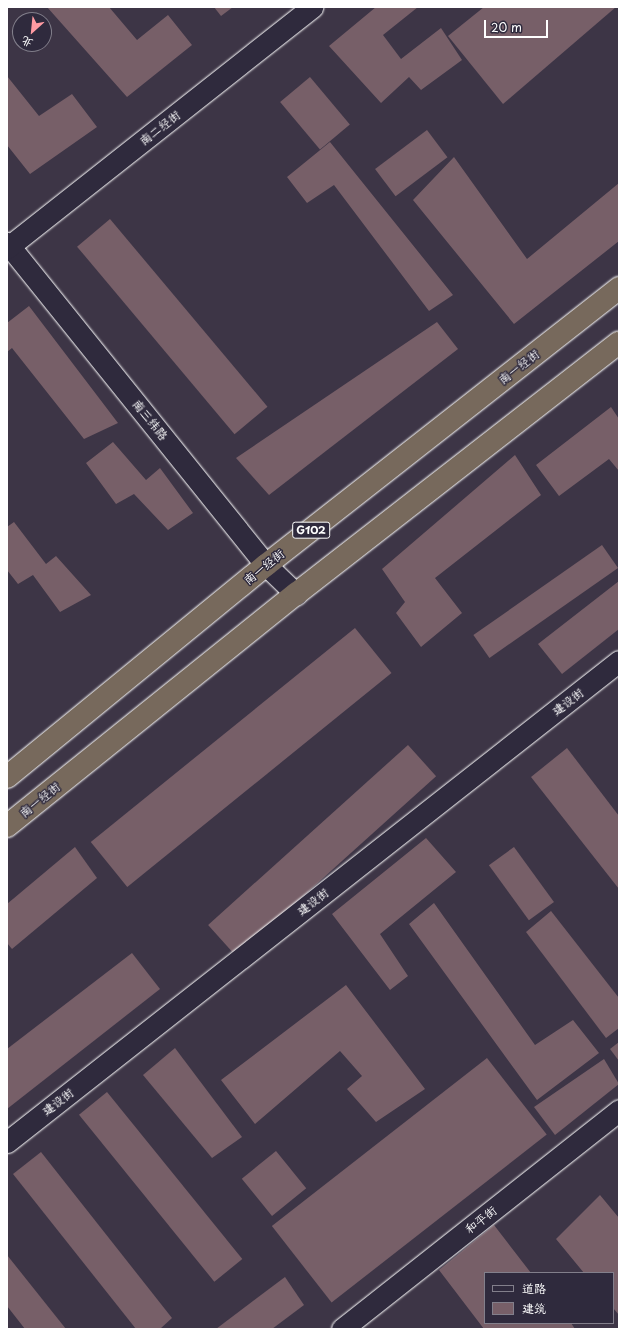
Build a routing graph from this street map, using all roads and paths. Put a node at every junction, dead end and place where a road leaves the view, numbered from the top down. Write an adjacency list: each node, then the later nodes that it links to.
1 (312, 7): 2 (street, 南二经街)
2 (8, 246): 5 (street, 南三纬路)
3 (619, 288): 5 (highway, 南一经街 / G102)
4 (617, 349): 6 (highway, 南一经街)
5 (266, 565): 6 (street, 南三纬路); 8 (highway, 南一经街 / G102)
6 (296, 594): 9 (highway, 南一经街)
7 (619, 662): 11 (street, 建设街)
8 (7, 777)
9 (7, 826)
10 (619, 1110): 12 (street, 和平街)
11 (7, 1142)
12 (342, 1329)

